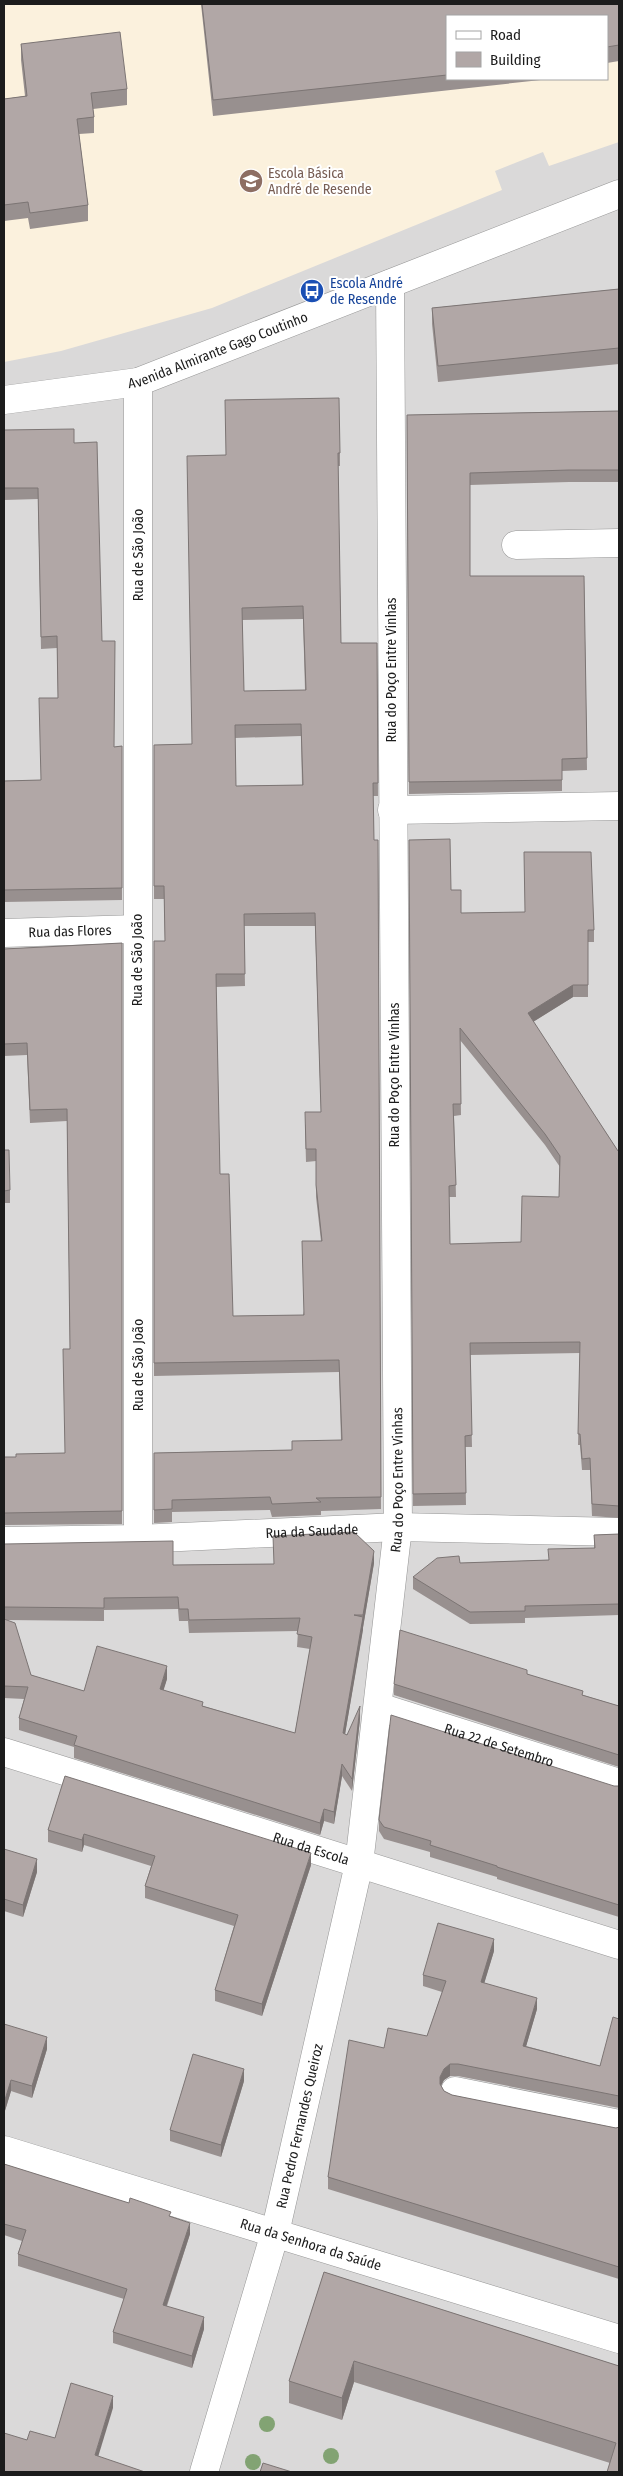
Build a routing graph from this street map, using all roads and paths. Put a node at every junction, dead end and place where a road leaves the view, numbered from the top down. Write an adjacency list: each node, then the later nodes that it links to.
1 (619, 194): 2 (street, Avenida Almirante Gago Coutinho)
2 (390, 284): 3 (street, Avenida Almirante Gago Coutinho); 8 (street, Rua do Poço Entre Vinhas)
3 (138, 382): 4 (street, Avenida Almirante Gago Coutinho); 9 (street, Rua de São João)
4 (4, 400)
5 (619, 543): 6 (street)
6 (516, 545)
7 (619, 806): 8 (street)
8 (392, 810): 11 (street, Rua do Poço Entre Vinhas)
9 (137, 929): 10 (street, Rua das Flores); 13 (street, Rua de São João)
10 (4, 932)
11 (398, 1527): 12 (street, Rua da Saudade); 13 (street, Rua da Saudade); 15 (street, Rua do Poço Entre Vinhas)
12 (619, 1532)
13 (138, 1539): 14 (street, Rua da Saudade)
14 (4, 1541)
15 (379, 1707): 17 (street, Rua 22 de Setembro); 18 (street, Rua do Poço Entre Vinhas)
16 (4, 1752): 18 (street, Rua da Escola)
17 (619, 1783)
18 (359, 1864): 19 (street, Rua da Escola); 23 (street, Rua Pedro Fernandes Queiroz)
19 (619, 1946)
20 (455, 2091): 21 (street)
21 (619, 2124)
22 (4, 2150): 23 (street, Rua da Senhora da Saúde)
23 (275, 2233): 24 (street, Rua da Senhora da Saúde); 25 (street, Rua Pedro Fernandes Queiroz)
24 (619, 2339)
25 (204, 2472)

